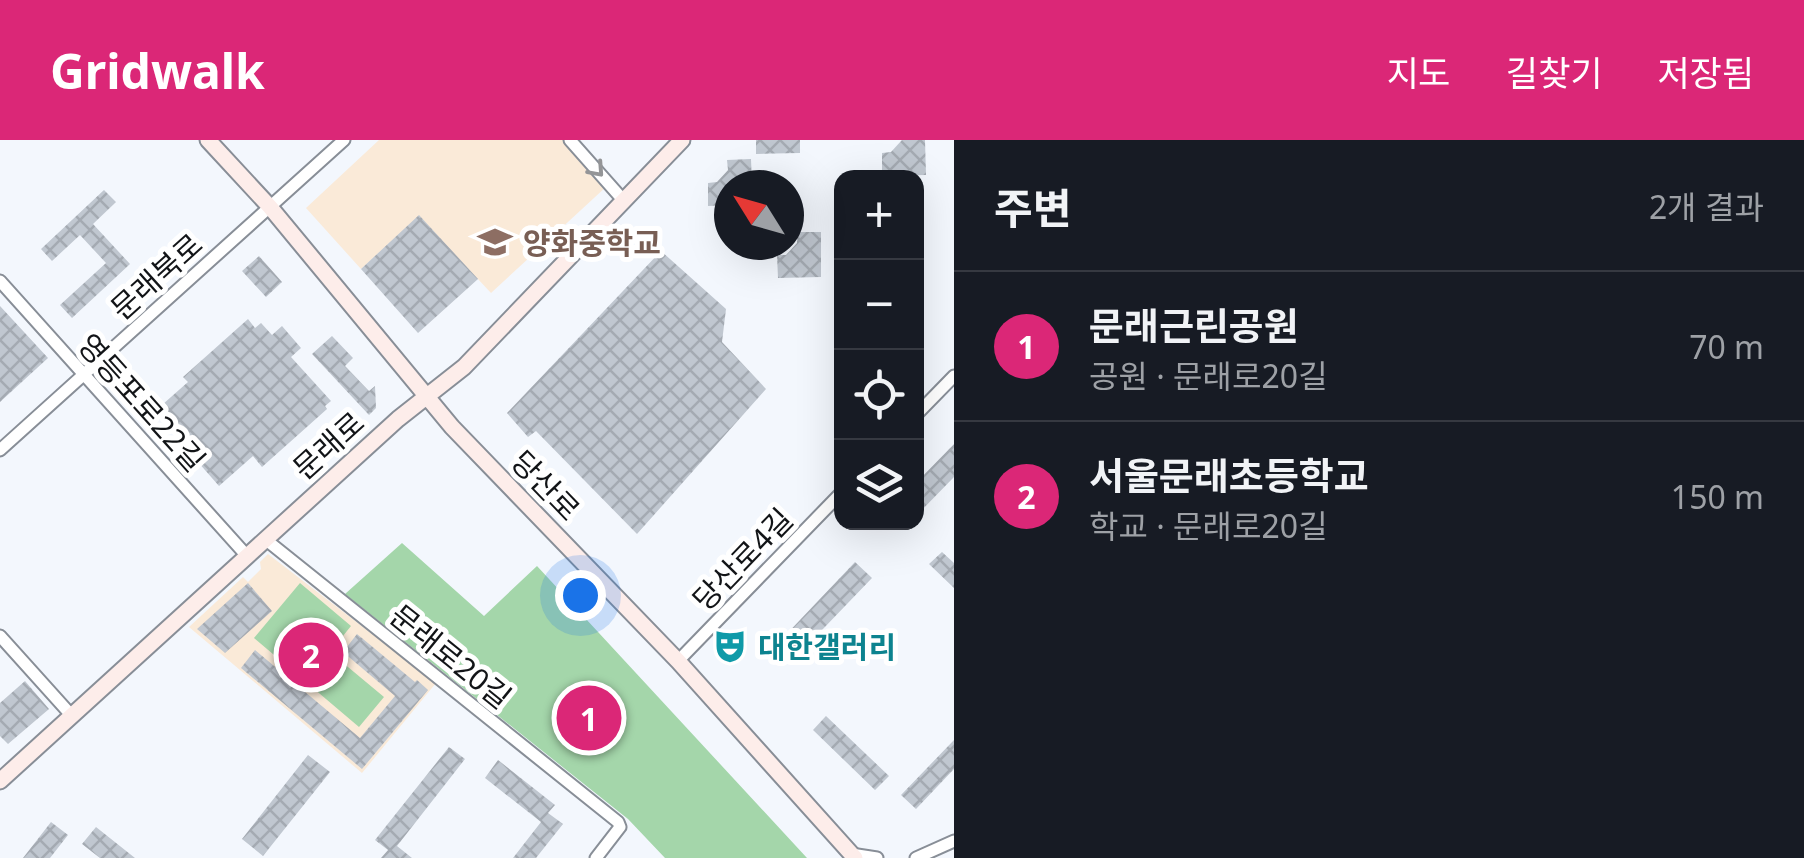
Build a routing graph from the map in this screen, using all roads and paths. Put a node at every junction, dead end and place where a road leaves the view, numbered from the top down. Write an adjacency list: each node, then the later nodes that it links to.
1 (208, 140): 6 (main road, 당산로)
2 (344, 140): 6 (street, 문래북로)
3 (570, 140): 5 (street, one-way to 5)
4 (682, 140): 5 (main road, 문래로)
5 (624, 200): 10 (main road, 문래로)
6 (270, 208): 8 (street, 문래북로); 10 (main road, 당산로)
7 (0, 281): 8 (street, 영등포로22길)
8 (84, 374): 12 (street, 문래북로); 15 (street, 영등포로22길)
9 (954, 376): 11 (street)
10 (426, 397): 14 (main road, 문래로); 17 (main road, 당산로)
11 (924, 406)
12 (0, 450)
13 (834, 500): 17 (street, 당산로4길)
14 (265, 539): 15 (main road, 문래로); 22 (street, 문래로20길)
15 (246, 556): 18 (main road, 문래로)
16 (0, 636): 18 (street)
17 (678, 662): 21 (main road, 당산로)
18 (72, 716): 19 (main road, 문래로)
19 (0, 781)
20 (954, 841): 24 (street)
21 (853, 856): 23 (street)
22 (596, 858)
23 (876, 858)
24 (916, 858)

